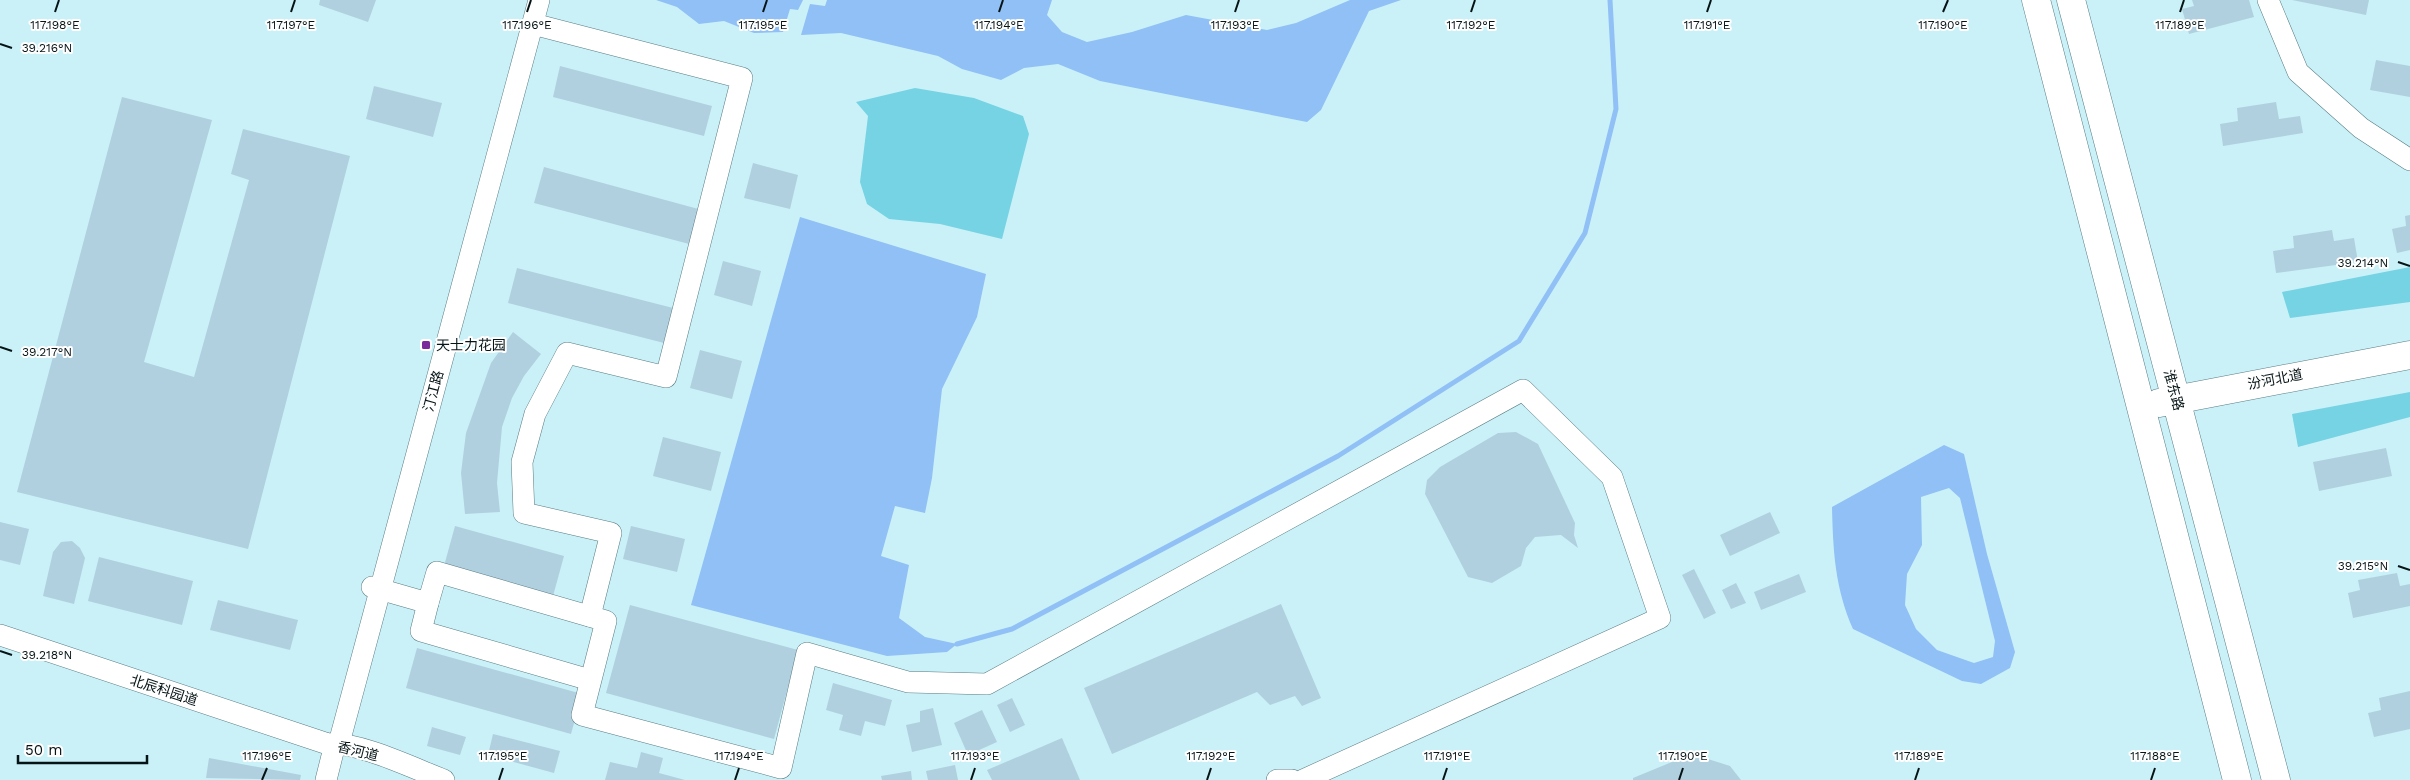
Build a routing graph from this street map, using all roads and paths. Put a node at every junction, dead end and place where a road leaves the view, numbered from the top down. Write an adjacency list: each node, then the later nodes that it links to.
1 (527, 0): 11 (street, 汀江路)
2 (540, 0): 6 (street, 汀江路)
3 (2036, 0): 10 (main road)
4 (2072, 0): 9 (main road, 淮东路)
5 (2268, 0): 7 (street)
6 (533, 24): 11 (street, 汀江路); 13 (street)
7 (2410, 160)
8 (2410, 355): 9 (main road, 汾河北道)
9 (2177, 399): 10 (main road, 汾河北道); 22 (main road, 淮东路)
10 (2141, 406): 21 (main road)
11 (377, 588): 12 (street); 16 (street, 汀江路)
12 (428, 603): 13 (street); 15 (street)
13 (590, 616): 15 (street)
14 (0, 635): 16 (street, 北辰科园道)
15 (590, 680): 20 (street)
16 (333, 747): 17 (street, 汀江路); 18 (street, 香河道); 19 (street, 香河道)
17 (326, 780)
18 (409, 780)
19 (444, 780)
20 (1303, 780)
21 (2237, 780)
22 (2276, 780)

